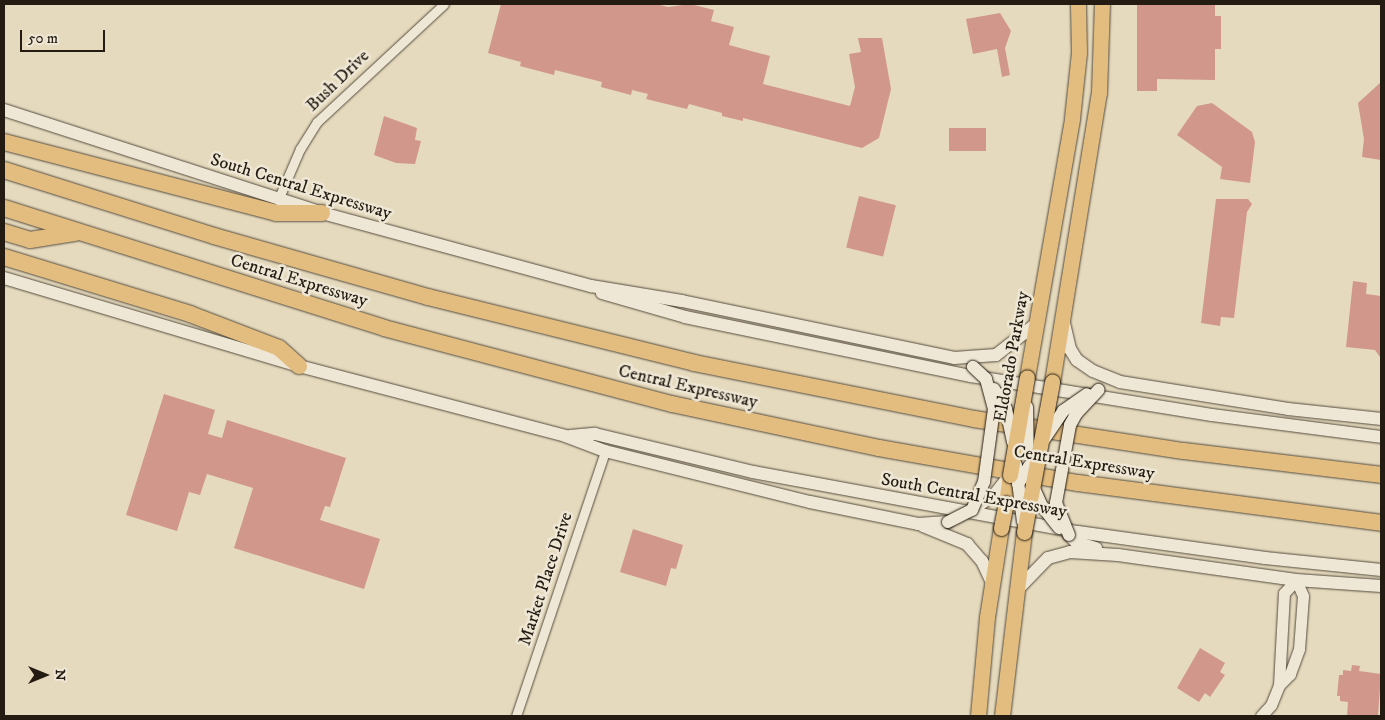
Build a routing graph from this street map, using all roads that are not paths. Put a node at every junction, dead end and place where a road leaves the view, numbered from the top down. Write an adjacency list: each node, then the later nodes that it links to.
1 (444, 4): 7 (street, Bush Drive)
2 (1078, 4): 16 (main road, Eldorado Parkway)
3 (1102, 4): 15 (main road, Eldorado Parkway)
4 (4, 110): 7 (main road, South Central Expressway)
5 (4, 142): 9 (highway)
6 (4, 170): 27 (highway, Central Expressway)
7 (278, 200): 9 (main road, South Central Expressway)
8 (4, 208): 11 (highway, Central Expressway)
9 (322, 213): 14 (main road, South Central Expressway)
10 (4, 232): 11 (highway)
11 (80, 232): 29 (highway, Central Expressway)
12 (4, 257): 18 (highway)
13 (4, 278): 18 (main road, South Central Expressway)
14 (591, 286): 17 (main road, South Central Expressway); 24 (main road, South Central Expressway)
15 (1064, 311): 20 (main road); 26 (main road, Eldorado Parkway, bridge)
16 (1036, 324): 17 (main road); 26 (main road, Eldorado Parkway, bridge)
17 (954, 358): 19 (main road, bridge)
18 (299, 366): 23 (main road, South Central Expressway)
19 (986, 380): 26 (main road, bridge); 28 (main road, bridge)
20 (1120, 382): 21 (main road); 22 (main road)
21 (1098, 390): 26 (main road, bridge); 31 (main road, bridge)
22 (1381, 419)
23 (565, 436): 25 (main road, South Central Expressway); 33 (main road, South Central Expressway)
24 (1381, 437)
25 (605, 451): 30 (main road, South Central Expressway); 40 (street, Market Place Drive)
26 (1023, 465): 26 (main road, bridge); 28 (main road); 31 (main road, bridge); 35 (main road, Eldorado Parkway, bridge); 37 (main road, Eldorado Parkway, bridge)
27 (1381, 475)
28 (972, 510): 30 (main road, bridge)
29 (1381, 523)
30 (918, 524): 35 (main road)
31 (1073, 539): 32 (main road)
32 (1118, 555): 34 (main road); 37 (main road)
33 (1381, 570)
34 (1296, 580): 36 (main road); 38 (street); 38 (street)
35 (992, 582): 39 (main road, Eldorado Parkway)
36 (1381, 586)
37 (1016, 590): 43 (main road, Eldorado Parkway)
38 (1279, 684): 44 (street)
39 (979, 695): 41 (main road, Eldorado Parkway); 42 (main road)
40 (516, 716)
41 (978, 716)
42 (986, 716)
43 (1002, 716)
44 (1261, 716)

